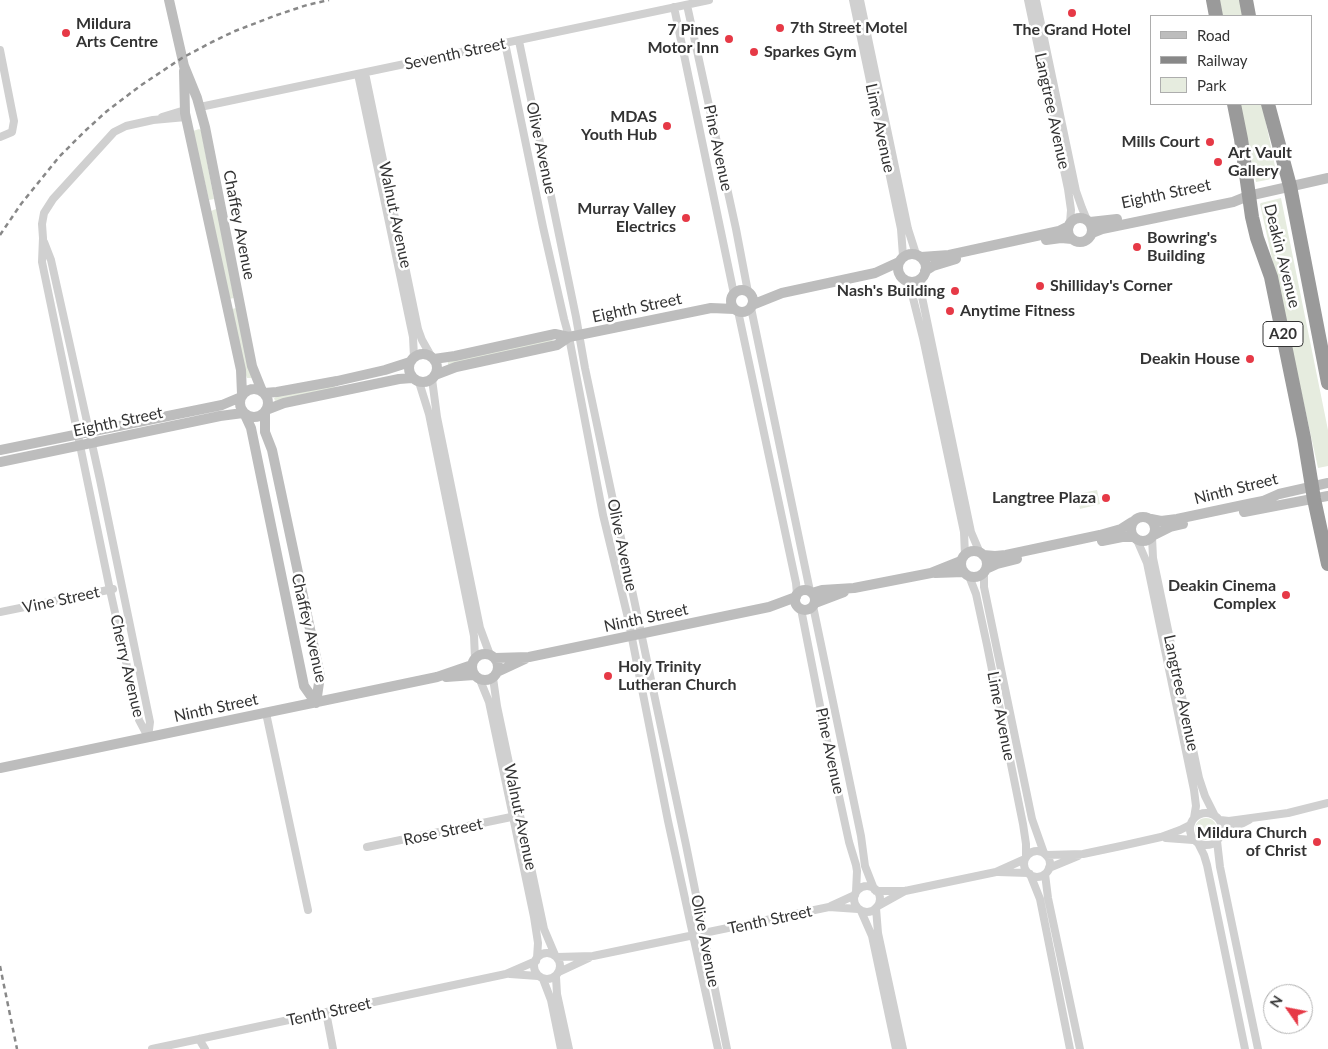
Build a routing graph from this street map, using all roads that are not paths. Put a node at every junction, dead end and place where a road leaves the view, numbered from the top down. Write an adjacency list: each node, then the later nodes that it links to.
1 (169, 0): 18 (street, Chaffey Avenue)
2 (709, 0): 9 (street, Seventh Street)
3 (852, 0): 36 (street, Lime Avenue)
4 (860, 0): 35 (street, Lime Avenue)
5 (1028, 0): 31 (street, Langtree Avenue)
6 (1036, 0): 30 (street, Langtree Avenue)
7 (1213, 0): 11 (highway)
8 (1246, 0): 12 (highway)
9 (687, 5): 10 (street, Seventh Street); 13 (street, Pine Avenue)
10 (674, 7): 14 (street, Pine Avenue); 15 (street, Seventh Street)
11 (1216, 15)
12 (1249, 15)
13 (691, 24): 14 (street); 39 (street, Pine Avenue)
14 (678, 26): 41 (street, Pine Avenue)
15 (519, 40): 16 (street, Seventh Street); 50 (street, Olive Avenue)
16 (506, 43): 19 (street, Seventh Street); 50 (street, Olive Avenue)
17 (0, 50): 24 (street)
18 (184, 66): 22 (street, Chaffey Avenue); 23 (street, Chaffey Avenue)
19 (361, 73): 22 (street, Seventh Street); 51 (street, Walnut Avenue); 52 (street, Walnut Avenue)
20 (1234, 105): 27 (highway, Deakin Avenue / A20)
21 (1268, 105): 26 (highway, Deakin Avenue / A20)
22 (200, 107): 23 (street); 28 (street, Chaffey Avenue)
23 (185, 114): 29 (street, Chaffey Avenue); 33 (street, Cherry Avenue)
24 (0, 136)
25 (1328, 178): 26 (street, Eighth Street)
26 (1290, 186): 27 (street, Eighth Street); 55 (highway, Deakin Avenue / A20)
27 (1248, 196): 30 (street, Eighth Street); 32 (street, Eighth Street); 67 (highway, Deakin Avenue / A20)
28 (220, 203): 29 (street); 45 (street, Chaffey Avenue)
29 (206, 206): 46 (street, Chaffey Avenue)
30 (1089, 221): 31 (street); 32 (street)
31 (1070, 224): 34 (street); 35 (street)
32 (1092, 233): 34 (street)
33 (43, 238): 60 (street, Cherry Avenue); 61 (street, Cherry Avenue)
34 (1072, 239): 38 (street)
35 (918, 255): 36 (street); 38 (street)
36 (901, 259): 37 (street); 40 (street)
37 (875, 273): 40 (street); 43 (street)
38 (923, 275): 40 (street); 76 (street)
39 (745, 277): 41 (street); 42 (street, Pine Avenue)
40 (905, 279): 77 (street)
41 (731, 280): 44 (street, Pine Avenue)
42 (749, 293): 43 (street); 44 (street); 47 (street)
43 (782, 293): 47 (street)
44 (733, 295): 48 (street, Eighth Street); 49 (street)
45 (240, 303): 46 (street); 56 (street, Chaffey Avenue)
46 (227, 306): 57 (street, Chaffey Avenue)
47 (752, 306): 49 (street); 70 (street)
48 (711, 308): 49 (street, Eighth Street); 50 (street, Eighth Street)
49 (736, 310): 71 (street, Pine Avenue)
50 (574, 336): 51 (street, Eighth Street); 53 (street, Eighth Street); 91 (street, Olive Avenue); 91 (street, Olive Avenue)
51 (432, 357): 52 (street); 53 (street)
52 (412, 360): 54 (street); 56 (street)
53 (434, 377): 54 (street); 92 (street)
54 (415, 380): 58 (street); 94 (street)
55 (1328, 383)
56 (263, 392): 57 (street); 58 (street)
57 (242, 396): 59 (street); 60 (street, Eighth Street)
58 (266, 411): 59 (street); 68 (street, Chaffey Avenue)
59 (244, 414): 62 (street, Eighth Street); 69 (street, Chaffey Avenue)
60 (90, 432): 61 (street, Eighth Street); 62 (street, Cherry Avenue)
61 (78, 434): 63 (street, Cherry Avenue); 64 (street, Eighth Street)
62 (92, 443): 63 (street, Eighth Street); 82 (street, Cherry Avenue)
63 (80, 445): 65 (street, Eighth Street); 84 (street, Cherry Avenue)
64 (0, 450)
65 (0, 462)
66 (1328, 482): 67 (street, Ninth Street)
67 (1318, 494): 72 (street, Ninth Street); 74 (street, Ninth Street); 78 (highway, Deakin Avenue / A20)
68 (283, 502): 69 (street); 87 (street, Chaffey Avenue)
69 (267, 505): 89 (street, Chaffey Avenue)
70 (793, 510): 71 (street); 85 (street)
71 (781, 512): 86 (street, Pine Avenue)
72 (1151, 519): 73 (street); 74 (street)
73 (1132, 522): 75 (street); 76 (street)
74 (1153, 536): 75 (street); 106 (street, Langtree Avenue)
75 (1135, 538): 79 (street); 108 (street, Langtree Avenue)
76 (981, 554): 77 (street); 79 (street)
77 (963, 558): 80 (street); 81 (street)
78 (1328, 564)
79 (985, 571): 81 (street); 113 (street, Lime Avenue)
80 (931, 572): 81 (street); 83 (street)
81 (966, 574): 115 (street, Lime Avenue)
82 (122, 587): 84 (street, Vine Street); 102 (street, Cherry Avenue)
83 (854, 588): 85 (street); 88 (street)
84 (110, 590): 90 (street, Vine Street); 102 (street, Cherry Avenue)
85 (811, 592): 86 (street); 88 (street)
86 (798, 601): 88 (street); 91 (street, Ninth Street); 101 (street, Pine Avenue)
87 (304, 604): 89 (street); 98 (street, Chaffey Avenue)
88 (814, 605): 100 (street, Pine Avenue)
89 (288, 608): 98 (street, Chaffey Avenue)
90 (0, 612)
91 (636, 635): 93 (street, Ninth Street); 126 (street, Olive Avenue); 127 (street, Olive Avenue)
92 (492, 656): 93 (street, Ninth Street); 94 (street); 95 (street)
93 (529, 657): 95 (street, Ninth Street)
94 (473, 662): 96 (street, Ninth Street); 97 (street)
95 (495, 675): 97 (street); 105 (street, Walnut Avenue)
96 (437, 677): 97 (street, Ninth Street); 98 (street, Ninth Street)
97 (477, 678): 105 (street, Walnut Avenue)
98 (316, 702): 99 (street, Ninth Street)
99 (266, 713): 102 (street, Ninth Street); 124 (street)
100 (836, 716): 101 (street); 119 (street, Pine Avenue)
101 (823, 718): 121 (street, Pine Avenue)
102 (148, 738): 103 (street, Ninth Street)
103 (0, 768)
104 (1328, 803): 107 (street)
105 (516, 816): 112 (street, Rose Street); 128 (street, Walnut Avenue); 130 (street, Walnut Avenue)
106 (1217, 818): 107 (street); 108 (street); 110 (street)
107 (1253, 818): 110 (street)
108 (1192, 821): 109 (street); 111 (street)
109 (1161, 837): 111 (street); 114 (street)
110 (1219, 838): 111 (street); 149 (street)
111 (1196, 842): 148 (street)
112 (367, 847)
113 (1045, 854): 114 (street); 115 (street); 116 (street)
114 (1082, 854): 116 (street)
115 (1025, 858): 117 (street); 118 (street)
116 (1047, 871): 118 (street); 147 (street)
117 (996, 872): 118 (street); 120 (street)
118 (1029, 874): 146 (street)
119 (875, 890): 120 (street); 121 (street); 123 (street)
120 (904, 891): 123 (street)
121 (856, 894): 122 (street, Tenth Street); 125 (street)
122 (829, 907): 125 (street, Tenth Street); 126 (street, Tenth Street)
123 (877, 907): 125 (street); 145 (street)
124 (308, 910)
125 (860, 910): 144 (street)
126 (704, 933): 127 (street, Tenth Street); 143 (street, Olive Avenue)
127 (693, 935): 129 (street, Tenth Street); 142 (street, Olive Avenue)
128 (556, 956): 129 (street, Tenth Street); 130 (street); 132 (street)
129 (593, 956): 132 (street, Tenth Street)
130 (537, 959): 131 (street, Tenth Street); 133 (street)
131 (506, 974): 133 (street, Tenth Street); 134 (street, Tenth Street)
132 (558, 974): 133 (street); 141 (street)
133 (540, 977): 140 (street)
134 (326, 1012): 135 (street, Tenth Street); 139 (street)
135 (200, 1039): 136 (street, Tenth Street); 137 (street); 138 (street)
136 (152, 1049)
137 (200, 1049)
138 (205, 1049)
139 (333, 1049)
140 (561, 1049)
141 (569, 1049)
142 (718, 1049)
143 (727, 1049)
144 (896, 1049)
145 (903, 1049)
146 (1070, 1049)
147 (1080, 1049)
148 (1245, 1049)
149 (1258, 1049)

